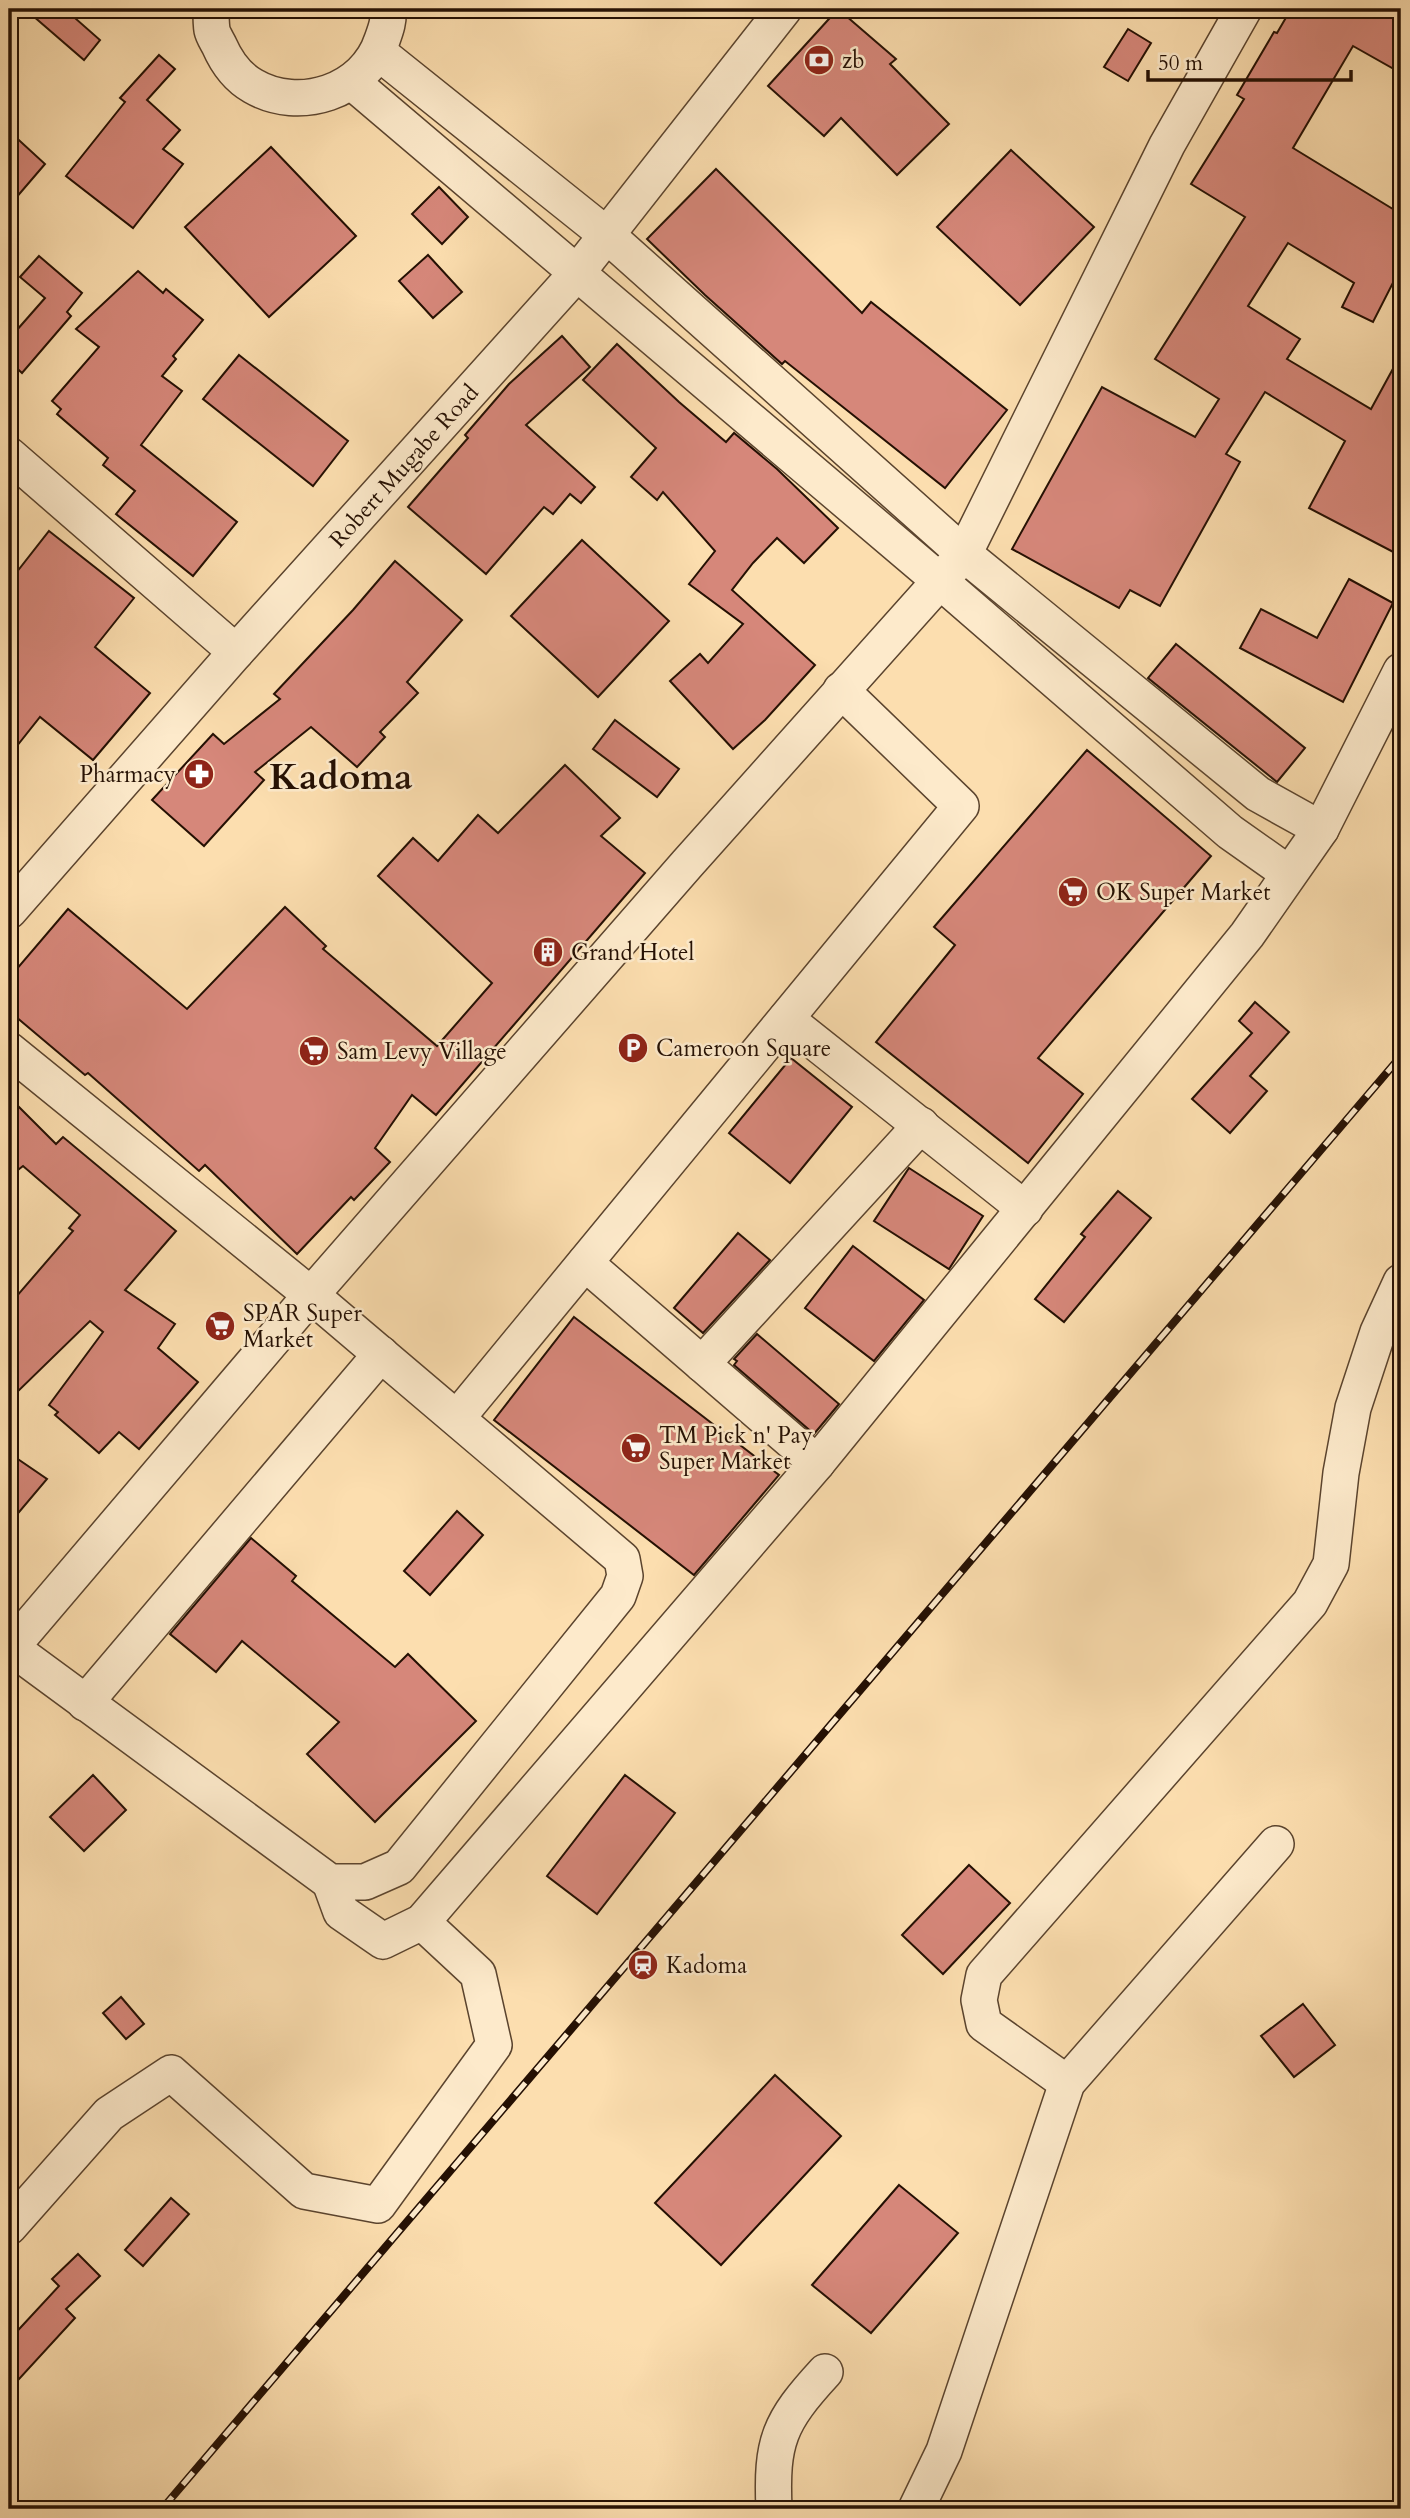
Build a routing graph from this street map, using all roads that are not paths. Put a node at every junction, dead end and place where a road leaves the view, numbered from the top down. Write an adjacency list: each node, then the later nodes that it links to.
1 (211, 9): 6 (street)
2 (388, 9): 5 (street)
3 (784, 9): 7 (street, Robert Mugabe Road)
4 (1244, 9): 10 (street)
5 (378, 52): 6 (street); 7 (street)
6 (352, 82): 8 (street)
7 (608, 236): 8 (street, Robert Mugabe Road); 10 (street)
8 (576, 274): 11 (street); 12 (street, Robert Mugabe Road)
9 (9, 455): 12 (street)
10 (964, 554): 11 (street); 15 (street)
11 (940, 581): 14 (street); 16 (street)
12 (236, 652): 17 (street, Robert Mugabe Road)
13 (1401, 671): 15 (street)
14 (841, 690): 18 (street); 24 (street)
15 (1321, 829): 16 (street)
16 (1287, 873): 21 (street)
17 (9, 911)
18 (786, 1019): 20 (street); 22 (street)
19 (9, 1050): 24 (street)
20 (921, 1125): 21 (street); 26 (street)
21 (1025, 1209): 28 (street)
22 (585, 1263): 26 (street); 27 (street)
23 (1401, 1282): 34 (street)
24 (311, 1294): 25 (street); 29 (street)
25 (381, 1354): 27 (street); 30 (street)
26 (702, 1364): 28 (street)
27 (457, 1418): 32 (street)
28 (817, 1463): 33 (street)
29 (9, 1648): 30 (street)
30 (85, 1703): 32 (street)
31 (1276, 1844): 34 (street)
32 (330, 1882): 33 (street)
33 (422, 1922): 35 (street)
34 (1067, 2083): 38 (street)
35 (9, 2227)
36 (825, 2372): 37 (street)
37 (774, 2509)
38 (916, 2509)

